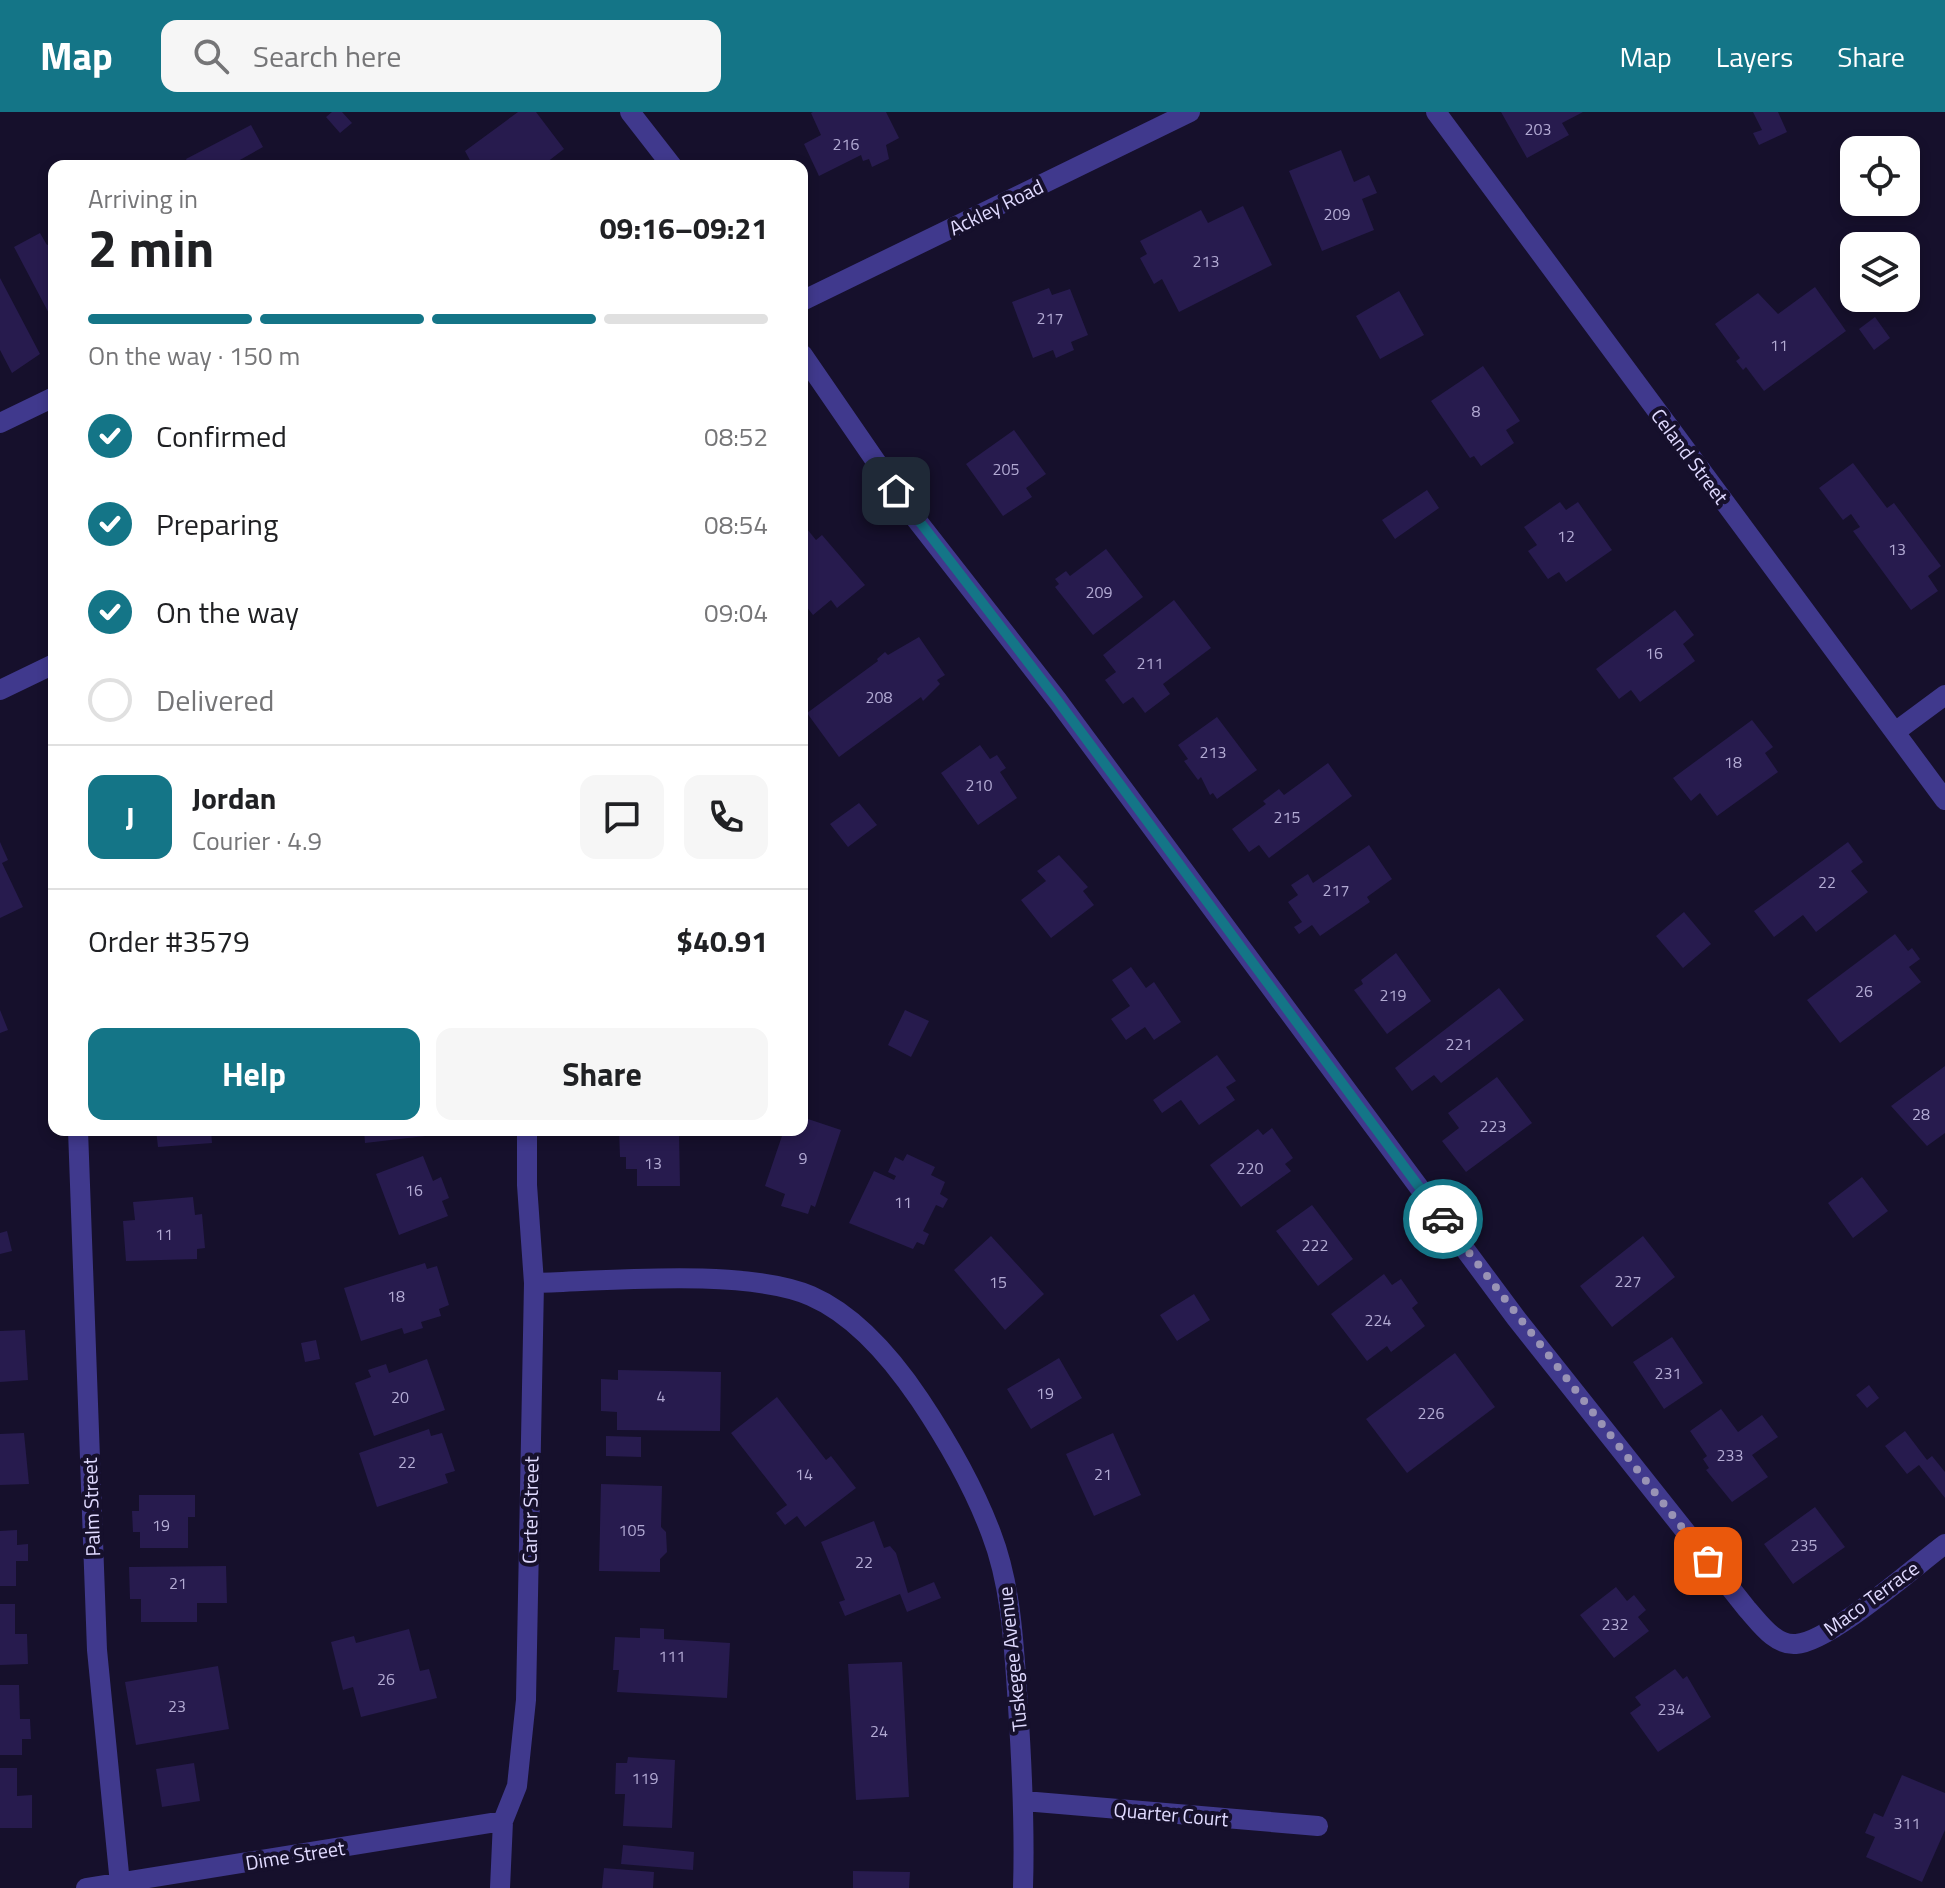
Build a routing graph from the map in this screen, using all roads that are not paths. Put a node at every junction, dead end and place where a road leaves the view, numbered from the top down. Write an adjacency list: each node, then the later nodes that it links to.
1 (630, 112): 4 (street)
2 (1190, 112): 5 (street, Ackley Road)
3 (1436, 112): 12 (street, Celand Street)
4 (667, 160)
5 (808, 298)
6 (808, 363): 17 (street, Maco Terrace)
7 (48, 400): 8 (street)
8 (0, 423)
9 (48, 667): 10 (street)
10 (0, 690)
11 (1945, 695): 12 (street)
12 (1895, 732): 13 (street, Celand Street)
13 (1945, 800)
14 (78, 1136): 21 (street, Palm Street)
15 (527, 1136): 16 (street, Carter Street)
16 (534, 1283): 18 (street, Tuskegee Avenue); 19 (street, Carter Street)
17 (1945, 1544)
18 (1024, 1801): 20 (street, Quarter Court); 24 (street, Tuskegee Avenue)
19 (503, 1821): 21 (street, Dime Street); 23 (street, Carter Street)
20 (1318, 1826)
21 (120, 1884): 22 (street, Dime Street)
22 (86, 1888)
23 (500, 1888)
24 (1023, 1888)

